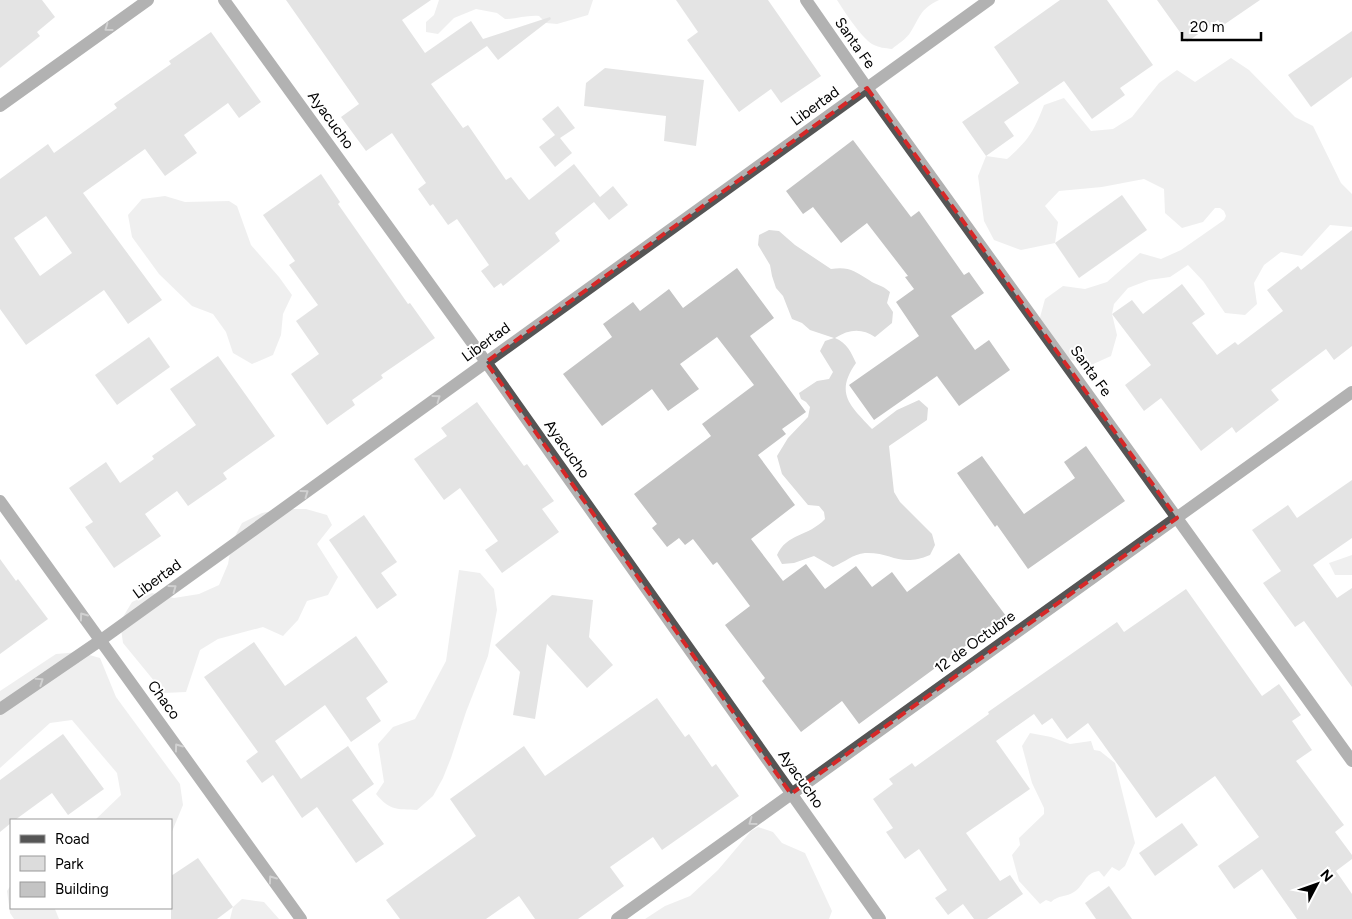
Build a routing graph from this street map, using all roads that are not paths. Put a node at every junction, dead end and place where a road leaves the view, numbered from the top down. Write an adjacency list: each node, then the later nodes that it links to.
1 (148, 0): 6 (street, one-way to 6)
2 (224, 0): 7 (street, Ayacucho)
3 (806, 0): 5 (street, Santa Fe)
4 (989, 0): 5 (street, Libertad)
5 (867, 88): 7 (street, Libertad); 10 (street, Santa Fe)
6 (0, 106)
7 (486, 362): 11 (street, Libertad, one-way to 7); 14 (street, Ayacucho)
8 (1352, 392): 10 (street, 12 de Octubre)
9 (0, 500): 11 (street, Chaco, one-way to 9)
10 (1177, 518): 13 (street, Santa Fe); 14 (street, 12 de Octubre)
11 (100, 640): 12 (street, Libertad, one-way to 11); 15 (street, Chaco, one-way to 11)
12 (0, 708)
13 (1352, 761)
14 (791, 794): 16 (street, 12 de Octubre, one-way to 16); 17 (street, Ayacucho)
15 (301, 919)
16 (617, 919)
17 (880, 919)

